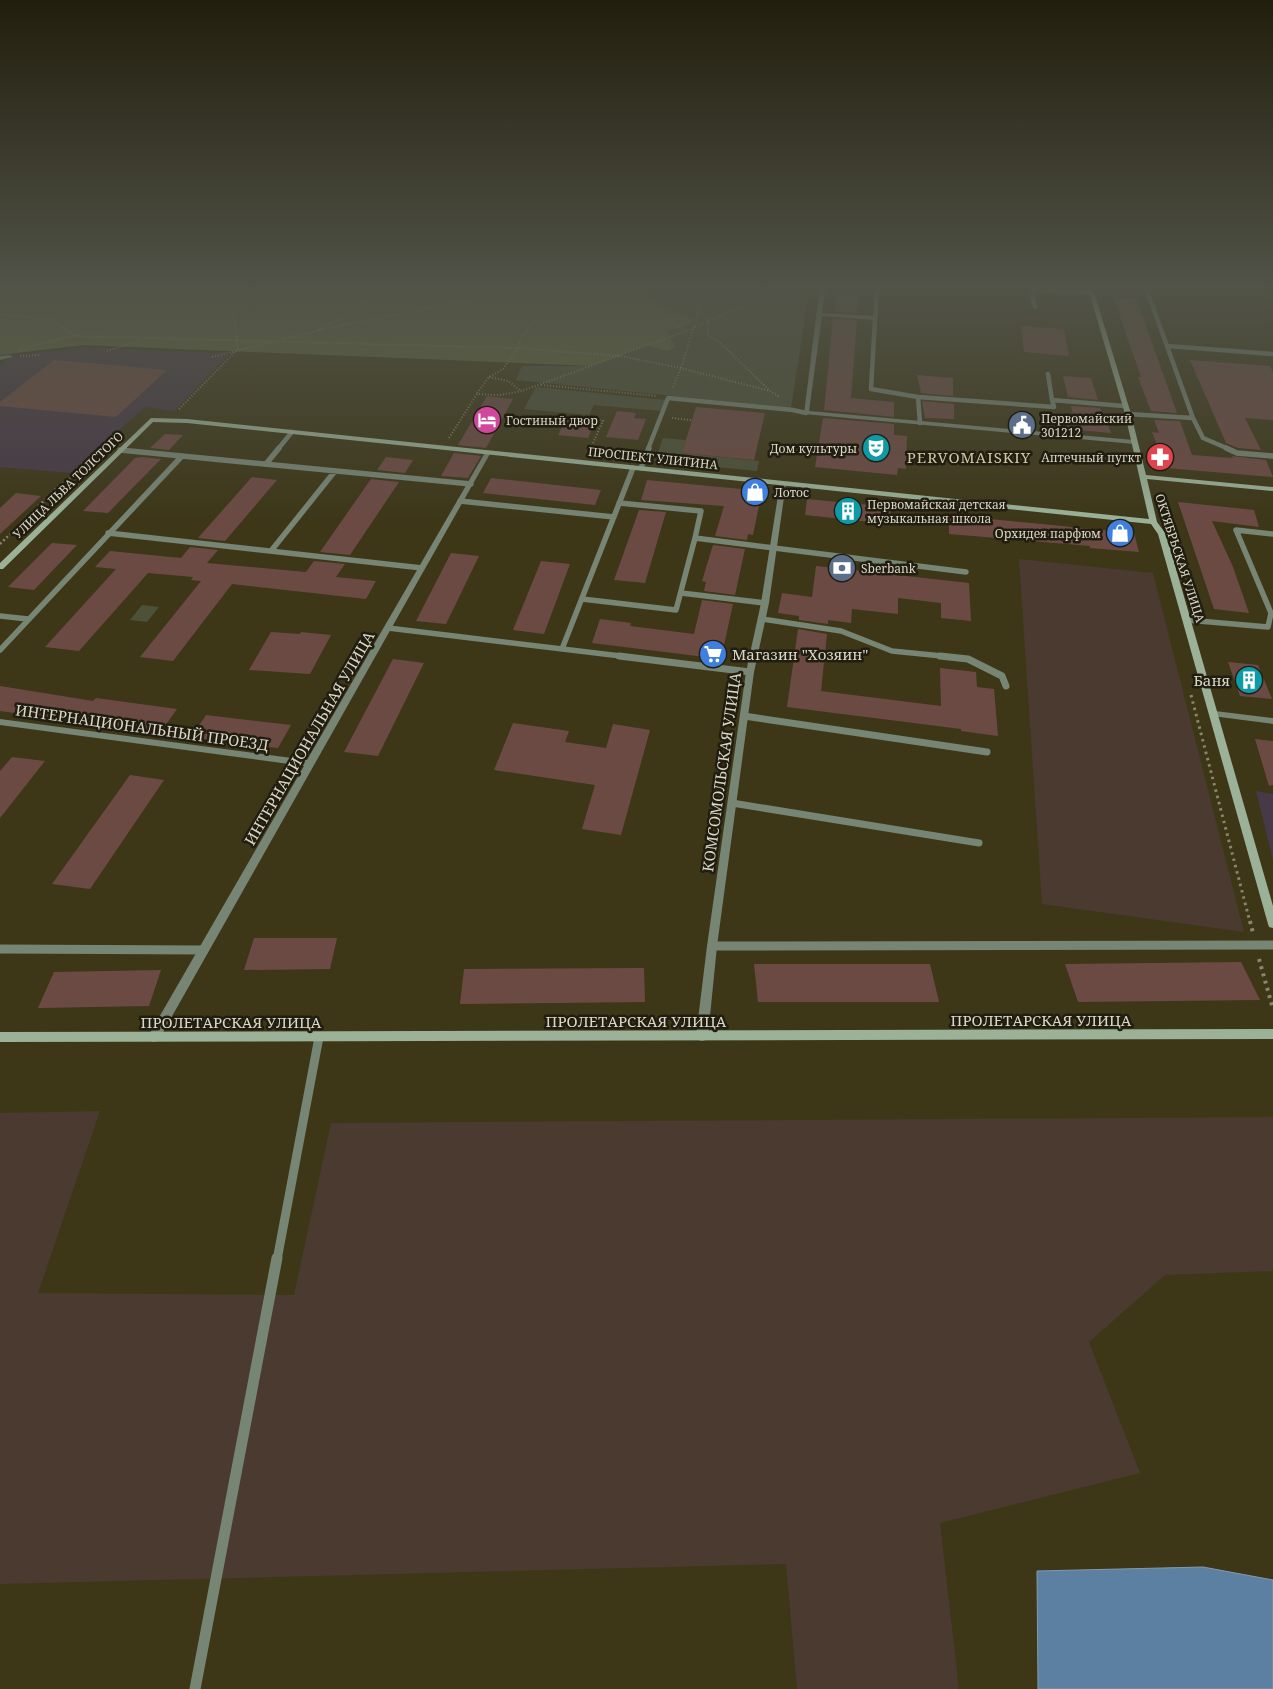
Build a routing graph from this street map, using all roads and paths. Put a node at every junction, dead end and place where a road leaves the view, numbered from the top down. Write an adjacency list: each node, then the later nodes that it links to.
1 (223, 364): 25 (path)
2 (507, 364): 13 (path)
3 (598, 364): 14 (path)
4 (660, 364): 11 (path)
5 (682, 364): 11 (path)
6 (741, 364): 16 (path)
7 (813, 364): 23 (street)
8 (872, 364): 19 (lane)
9 (1112, 364): 22 (street, ОКТЯБРЬСКАЯ УЛИЦА)
10 (1174, 364): 28 (lane)
11 (681, 368): 15 (path); 16 (path)
12 (1048, 374): 21 (lane)
13 (489, 378): 17 (path); 18 (path)
14 (540, 385): 17 (path); 20 (path)
15 (672, 390)
16 (770, 390): 23 (path)
17 (522, 391): 18 (path)
18 (477, 394): 35 (path)
19 (918, 397): 21 (lane); 31 (lane)
20 (668, 398): 23 (lane); 26 (lane)
21 (1052, 400): 22 (lane)
22 (1124, 406): 24 (street, ОКТЯБРЬСКАЯ УЛИЦА)
23 (806, 413): 31 (street)
24 (1128, 414): 28 (lane); 33 (street, ОКТЯБРЬСКАЯ УЛИЦА)
25 (173, 415)
26 (661, 417): 30 (path); 41 (lane)
27 (595, 418): 34 (path)
28 (1193, 418): 39 (lane)
29 (151, 420): 32 (street, ПРОСПЕКТ УЛИТИНА); 36 (street, УЛИЦА ЛЬВА ТОЛСТОГО)
30 (692, 422)
31 (920, 423): 33 (street)
32 (292, 432): 35 (street, ПРОСПЕКТ УЛИТИНА); 40 (lane)
33 (1134, 442): 44 (street, ОКТЯБРЬСКАЯ УЛИЦА)
34 (593, 443)
35 (442, 448): 37 (street, ПРОСПЕКТ УЛИТИНА)
36 (120, 450): 38 (lane); 58 (street, УЛИЦА ЛЬВА ТОЛСТОГО)
37 (488, 452): 41 (street, ПРОСПЕКТ УЛИТИНА); 46 (street, ИНТЕРНАЦИОНАЛЬНАЯ УЛИЦА)
38 (182, 456): 40 (lane); 52 (lane)
39 (1273, 456)
40 (266, 464): 42 (lane)
41 (637, 468): 45 (street, ПРОСПЕКТ УЛИТИНА); 49 (lane)
42 (335, 471): 46 (lane); 57 (lane)
43 (78, 473): 55 (path)
44 (1142, 477): 47 (street); 51 (street, ОКТЯБРЬСКАЯ УЛИЦА)
45 (783, 483): 51 (street, ПРОСПЕКТ УЛИТИНА); 56 (street, КОМСОМОЛЬСКАЯ УЛИЦА)
46 (471, 484): 48 (street, ИНТЕРНАЦИОНАЛЬНАЯ УЛИЦА)
47 (1273, 489)
48 (460, 501): 50 (lane); 59 (street, ИНТЕРНАЦИОНАЛЬНАЯ УЛИЦА)
49 (619, 503): 50 (lane); 54 (lane)
50 (614, 518): 62 (lane)
51 (1153, 522): 67 (street, ОКТЯБРЬСКАЯ УЛИЦА)
52 (108, 533): 57 (lane); 65 (lane)
53 (1273, 534): 67 (lane)
54 (695, 538): 56 (lane); 61 (lane)
55 (0, 544)
56 (774, 549): 60 (lane); 63 (street, КОМСОМОЛЬСКАЯ УЛИЦА)
57 (271, 551): 59 (lane)
58 (1, 565)
59 (422, 568): 68 (street, ИНТЕРНАЦИОНАЛЬНАЯ УЛИЦА)
60 (966, 572)
61 (680, 593): 62 (lane); 63 (lane)
62 (582, 599): 69 (lane)
63 (765, 603): 66 (street, КОМСОМОЛЬСКАЯ УЛИЦА)
64 (0, 616): 65 (lane)
65 (28, 619): 70 (lane)
66 (762, 619): 71 (street, КОМСОМОЛЬСКАЯ УЛИЦА); 72 (lane)
67 (1187, 620): 74 (street, ОКТЯБРЬСКАЯ УЛИЦА)
68 (388, 628): 69 (lane); 79 (street, ИНТЕРНАЦИОНАЛЬНАЯ УЛИЦА)
69 (562, 649): 71 (lane)
70 (0, 650)
71 (750, 672): 75 (street, КОМСОМОЛЬСКАЯ УЛИЦА)
72 (1006, 686)
73 (1189, 686): 83 (path)
74 (1215, 714): 76 (street); 82 (street, ОКТЯБРЬСКАЯ УЛИЦА)
75 (744, 716): 78 (lane); 80 (street, КОМСОМОЛЬСКАЯ УЛИЦА)
76 (1273, 721)
77 (0, 722): 79 (street, ИНТЕРНАЦИОНАЛЬНЫЙ ПРОЕЗД)
78 (987, 752)
79 (310, 764): 87 (street, ИНТЕРНАЦИОНАЛЬНАЯ УЛИЦА)
80 (732, 803): 81 (lane); 85 (street, КОМСОМОЛЬСКАЯ УЛИЦА)
81 (979, 843)
82 (1273, 924)
83 (1256, 945): 84 (lane); 85 (lane); 88 (path)
84 (1273, 945)
85 (712, 946): 90 (street, КОМСОМОЛЬСКАЯ УЛИЦА)
86 (0, 949): 87 (lane)
87 (204, 950): 93 (street, ИНТЕРНАЦИОНАЛЬНАЯ УЛИЦА)
88 (1273, 1009)
89 (1273, 1034): 90 (street, ПРОЛЕТАРСКАЯ УЛИЦА)
90 (702, 1036): 92 (street, ПРОЛЕТАРСКАЯ УЛИЦА)
91 (0, 1037): 93 (street, ПРОЛЕТАРСКАЯ УЛИЦА)
92 (319, 1037): 93 (street, ПРОЛЕТАРСКАЯ УЛИЦА); 94 (lane)
93 (154, 1038)
94 (195, 1689)

